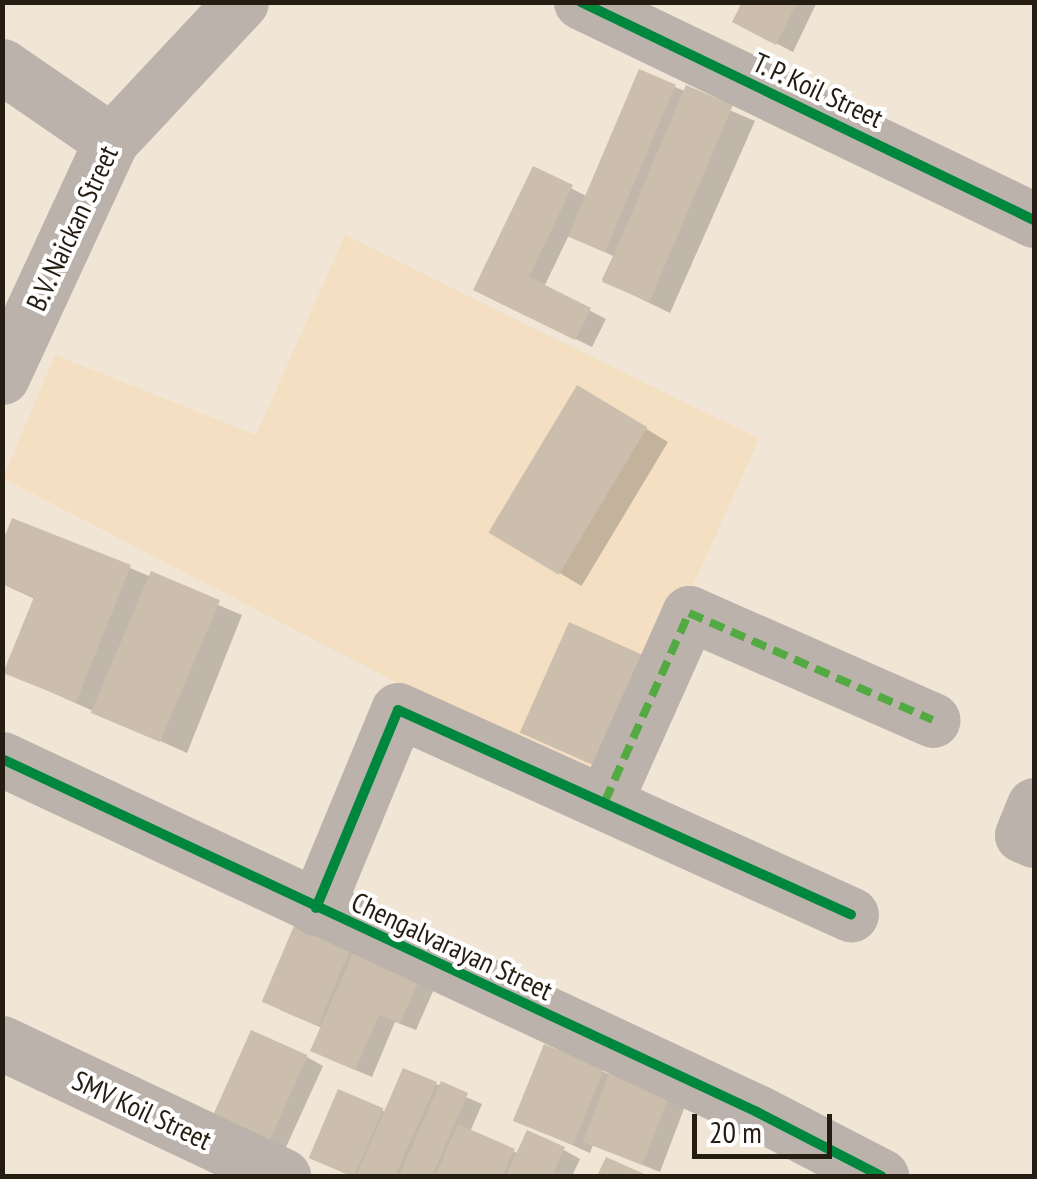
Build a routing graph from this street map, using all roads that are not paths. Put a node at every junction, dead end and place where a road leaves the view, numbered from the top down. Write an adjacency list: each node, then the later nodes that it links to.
1 (240, 2): 4 (street, B.V. Naickan Street)
2 (581, 2): 5 (street, T. P. Koil Street)
3 (2, 66): 4 (street)
4 (111, 141): 6 (street, B.V. Naickan Street)
5 (1034, 220)
6 (2, 377)
7 (933, 720): 9 (street)
8 (2, 759): 12 (street, Chengalvarayan Street)
9 (605, 800): 12 (street); 13 (street)
10 (1034, 804): 11 (street)
11 (1034, 840)
12 (316, 908): 16 (street, Chengalvarayan Street)
13 (850, 914)
14 (2, 1043): 15 (street, SMV Koil Street)
15 (282, 1176)
16 (881, 1176)

